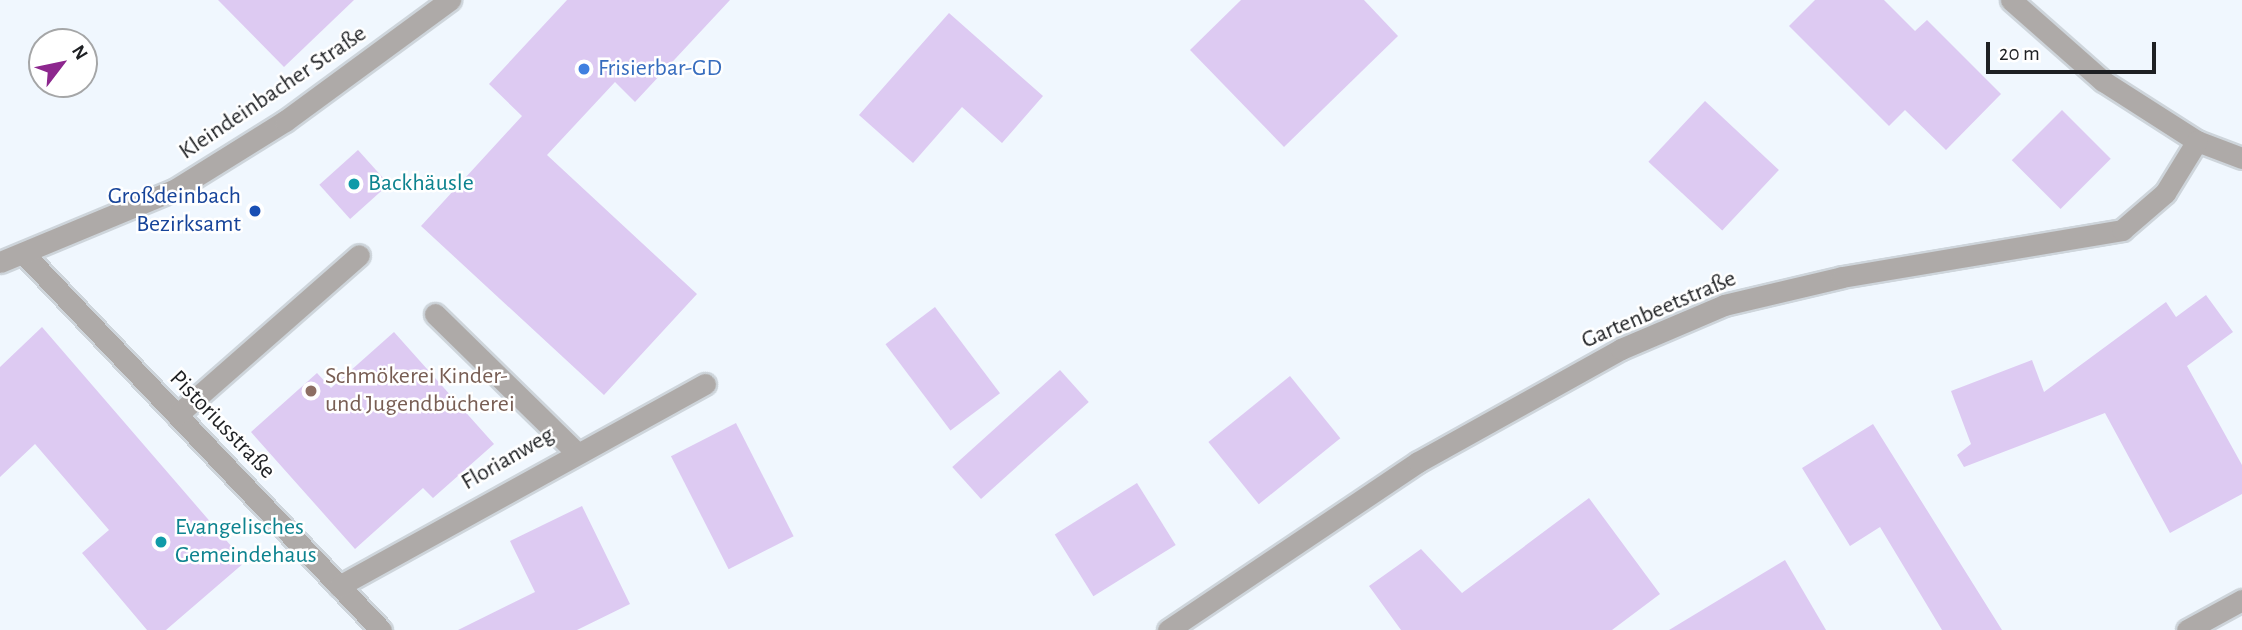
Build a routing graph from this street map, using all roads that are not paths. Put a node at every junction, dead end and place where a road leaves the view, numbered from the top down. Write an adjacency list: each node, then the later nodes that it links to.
1 (450, 0): 5 (street, Kleindeinbacher Straße)
2 (2011, 0): 3 (street)
3 (2197, 141): 4 (street); 15 (street, Gartenbeetstraße)
4 (2242, 158)
5 (25, 255): 7 (street, Kleindeinbacher Straße); 10 (street, Pistoriusstraße)
6 (359, 255): 10 (street)
7 (0, 262)
8 (435, 314): 11 (street)
9 (705, 384): 11 (street, Florianweg)
10 (177, 415): 12 (street, Pistoriusstraße)
11 (575, 451): 12 (street, Florianweg)
12 (339, 586): 14 (street, Pistoriusstraße)
13 (2242, 600): 16 (street)
14 (381, 630)
15 (1168, 630)
16 (2187, 630)

